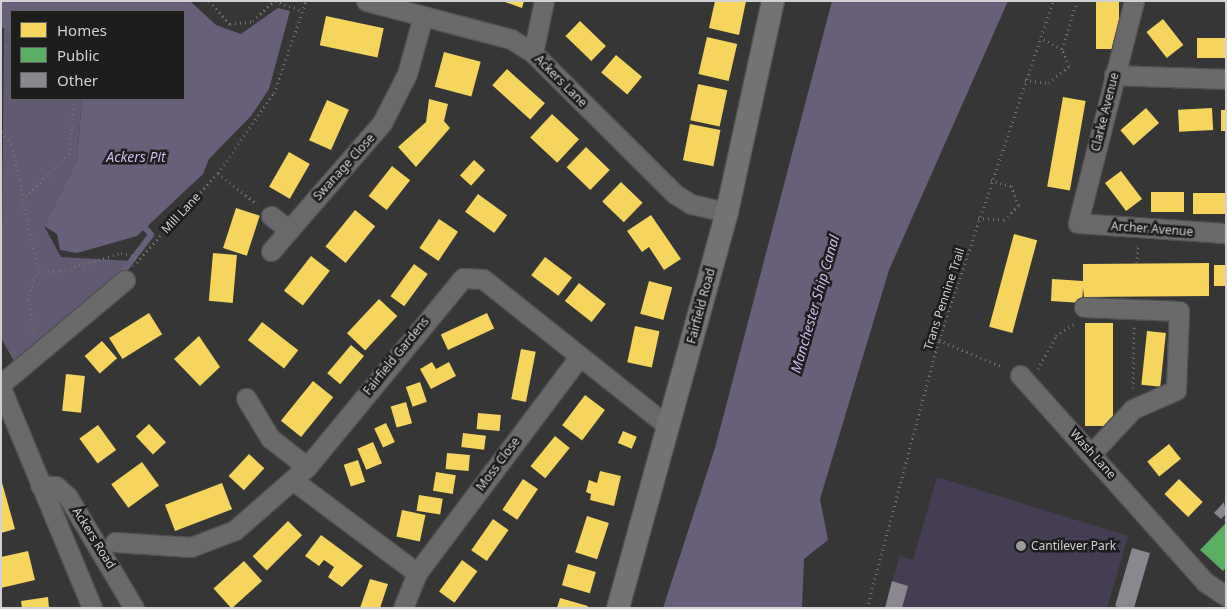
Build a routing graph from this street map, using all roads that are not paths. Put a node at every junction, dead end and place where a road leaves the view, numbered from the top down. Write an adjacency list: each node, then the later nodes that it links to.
1 (366, 1): 5 (street, Ackers Lane)
2 (544, 1): 6 (street)
3 (773, 1): 9 (main road, Fairfield Road)
4 (1134, 1): 7 (street, Clarke Avenue)
5 (423, 16): 6 (street, Ackers Lane); 12 (street, Swanage Close)
6 (533, 53): 9 (street, Ackers Lane)
7 (1114, 75): 8 (street); 11 (street, Clarke Avenue)
8 (1226, 79)
9 (726, 212): 21 (main road, Fairfield Road)
10 (271, 216): 12 (street)
11 (1078, 223): 13 (street, Archer Avenue)
12 (289, 230): 14 (street, Swanage Close)
13 (1226, 234)
14 (271, 251)
15 (125, 280): 19 (street)
16 (1084, 307): 22 (street)
17 (580, 356): 21 (street, Fairfield Gardens); 23 (street, Fairfield Gardens); 27 (street, Moss Close)
18 (1025, 380): 22 (street, Wash Lane)
19 (1, 386): 25 (street, Ackers Road)
20 (246, 398): 23 (street)
21 (668, 426): 32 (main road, Fairfield Road)
22 (1092, 453): 28 (street, Wash Lane)
23 (307, 467): 24 (street, Fairfield Gardens)
24 (294, 481): 26 (street, Fairfield Gardens); 27 (street)
25 (40, 485): 29 (street, Ackers Road); 30 (street, Ackers Road)
26 (116, 542)
27 (417, 573): 31 (street, Moss Close)
28 (1226, 596)
29 (92, 608)
30 (134, 608)
31 (403, 608)
32 (618, 608)

